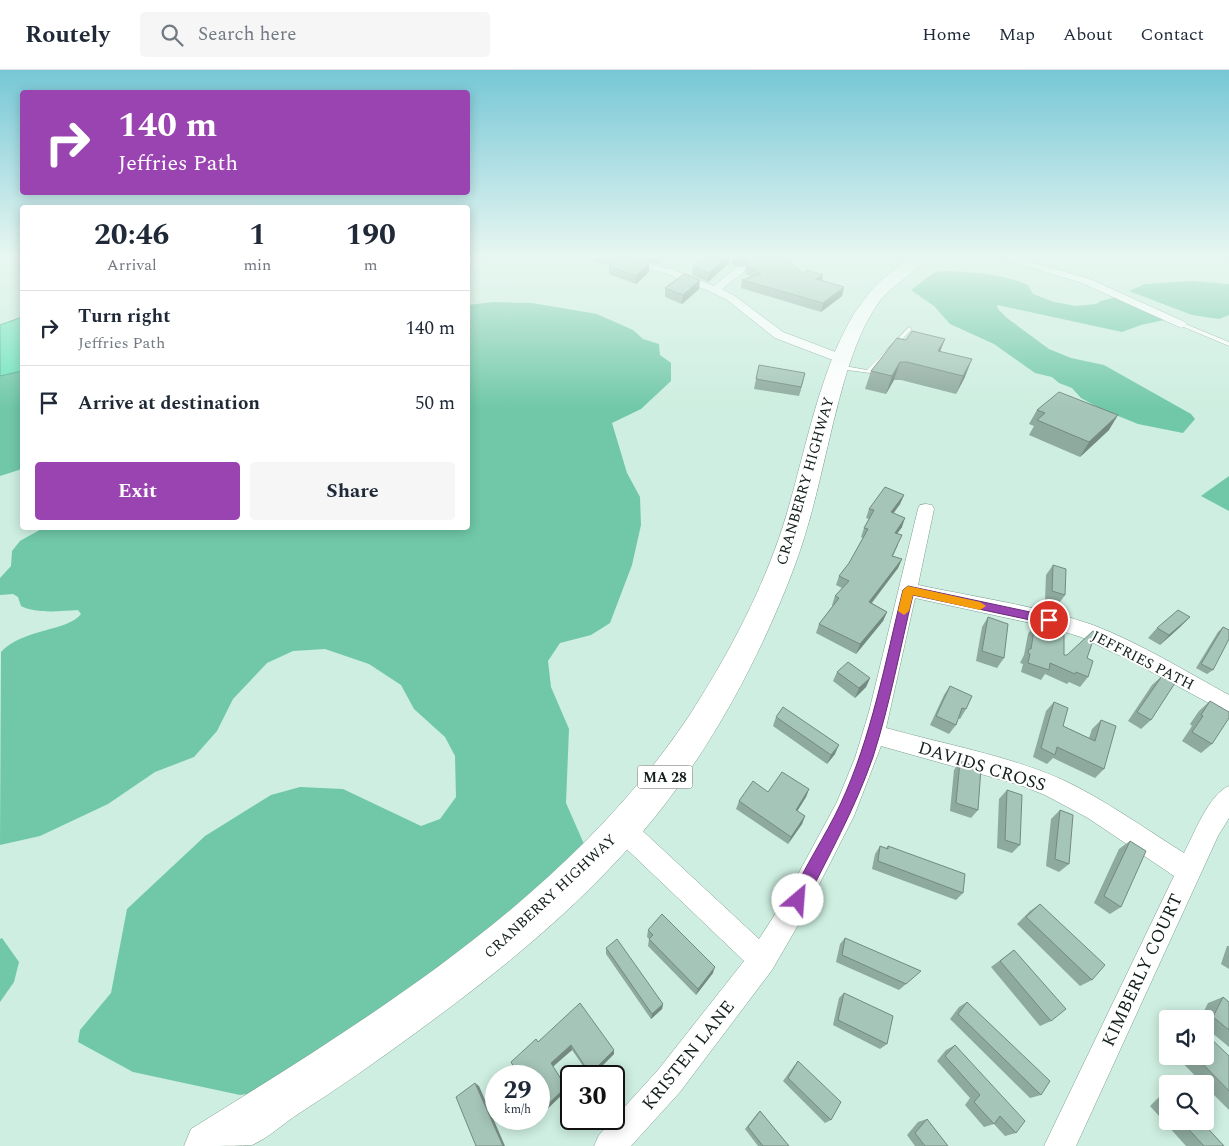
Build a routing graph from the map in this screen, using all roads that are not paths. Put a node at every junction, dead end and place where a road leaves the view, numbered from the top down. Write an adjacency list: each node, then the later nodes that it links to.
1 (744, 308): 6 (street)
2 (867, 308): 8 (main road, CRANBERRY HIGHWAY / MA 28)
3 (1146, 308): 4 (street)
4 (1181, 324): 7 (lane)
5 (909, 329): 8 (lane)
6 (794, 341): 8 (street)
7 (1229, 344)
8 (843, 357): 14 (main road, CRANBERRY HIGHWAY / MA 28)
9 (926, 509): 10 (street, KRISTEN LANE)
10 (908, 590): 11 (street, JEFFRIES PATH); 12 (street, KRISTEN LANE)
11 (1229, 705)
12 (873, 734): 15 (street, DAVIDS CROSS); 16 (street, KRISTEN LANE)
13 (1229, 797): 15 (street, KIMBERLY COURT)
14 (623, 829): 16 (street); 17 (main road, CRANBERRY HIGHWAY / MA 28)
15 (1189, 871): 19 (street, KIMBERLY COURT)
16 (762, 960): 18 (street, KRISTEN LANE)
17 (208, 1146)
18 (610, 1146)
19 (1060, 1146)

